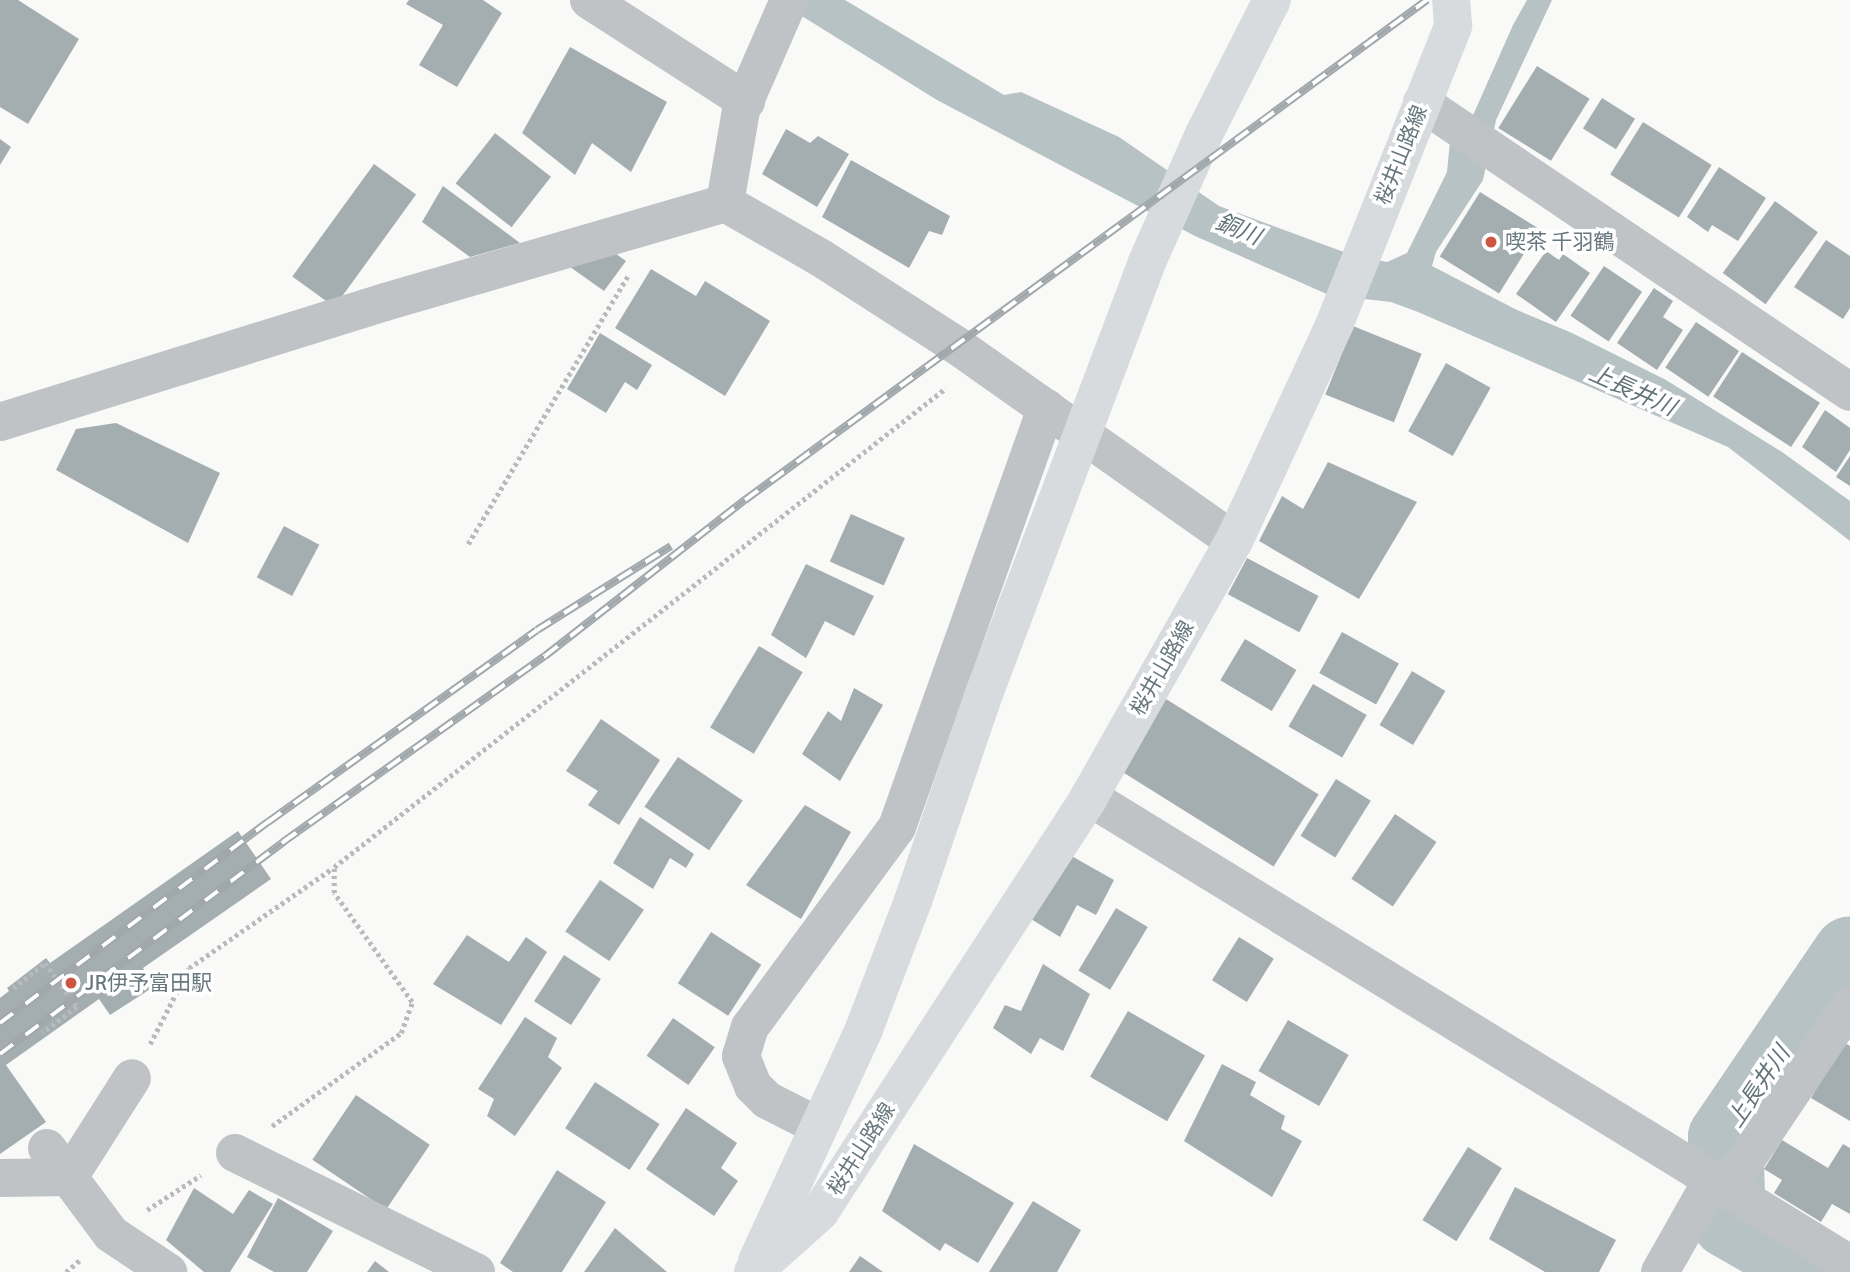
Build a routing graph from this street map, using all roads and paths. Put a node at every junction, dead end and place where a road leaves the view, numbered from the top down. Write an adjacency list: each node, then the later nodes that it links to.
1 (589, 0): 5 (street)
2 (789, 0): 5 (street)
3 (1272, 0): 21 (main road, 桜井山路線)
4 (1451, 0): 6 (main road, 桜井山路線)
5 (746, 100): 7 (street)
6 (1422, 103): 10 (street); 13 (main road, 桜井山路線)
7 (725, 203): 8 (street); 9 (street)
8 (660, 222): 12 (street); 14 (path)
9 (980, 362): 11 (street); 16 (path)
10 (1850, 392)
11 (1046, 408): 13 (street); 21 (street)
12 (0, 422)
13 (1234, 541): 15 (main road, 桜井山路線)
14 (468, 544)
15 (1089, 797): 25 (street); 30 (main road, 桜井山路線)
16 (334, 867): 20 (path); 22 (path)
17 (13, 988): 19 (path)
18 (1850, 1005): 25 (street)
19 (43, 1033)
20 (132, 1077): 23 (street)
21 (818, 1126): 30 (main road, 桜井山路線)
22 (236, 1152): 26 (path); 29 (street)
23 (58, 1163): 24 (street); 26 (street)
24 (2, 1178)
25 (1720, 1184): 27 (street); 31 (street)
26 (111, 1234): 28 (street)
27 (1850, 1264)
28 (168, 1272)
29 (476, 1272)
30 (752, 1272)
31 (1660, 1272)

